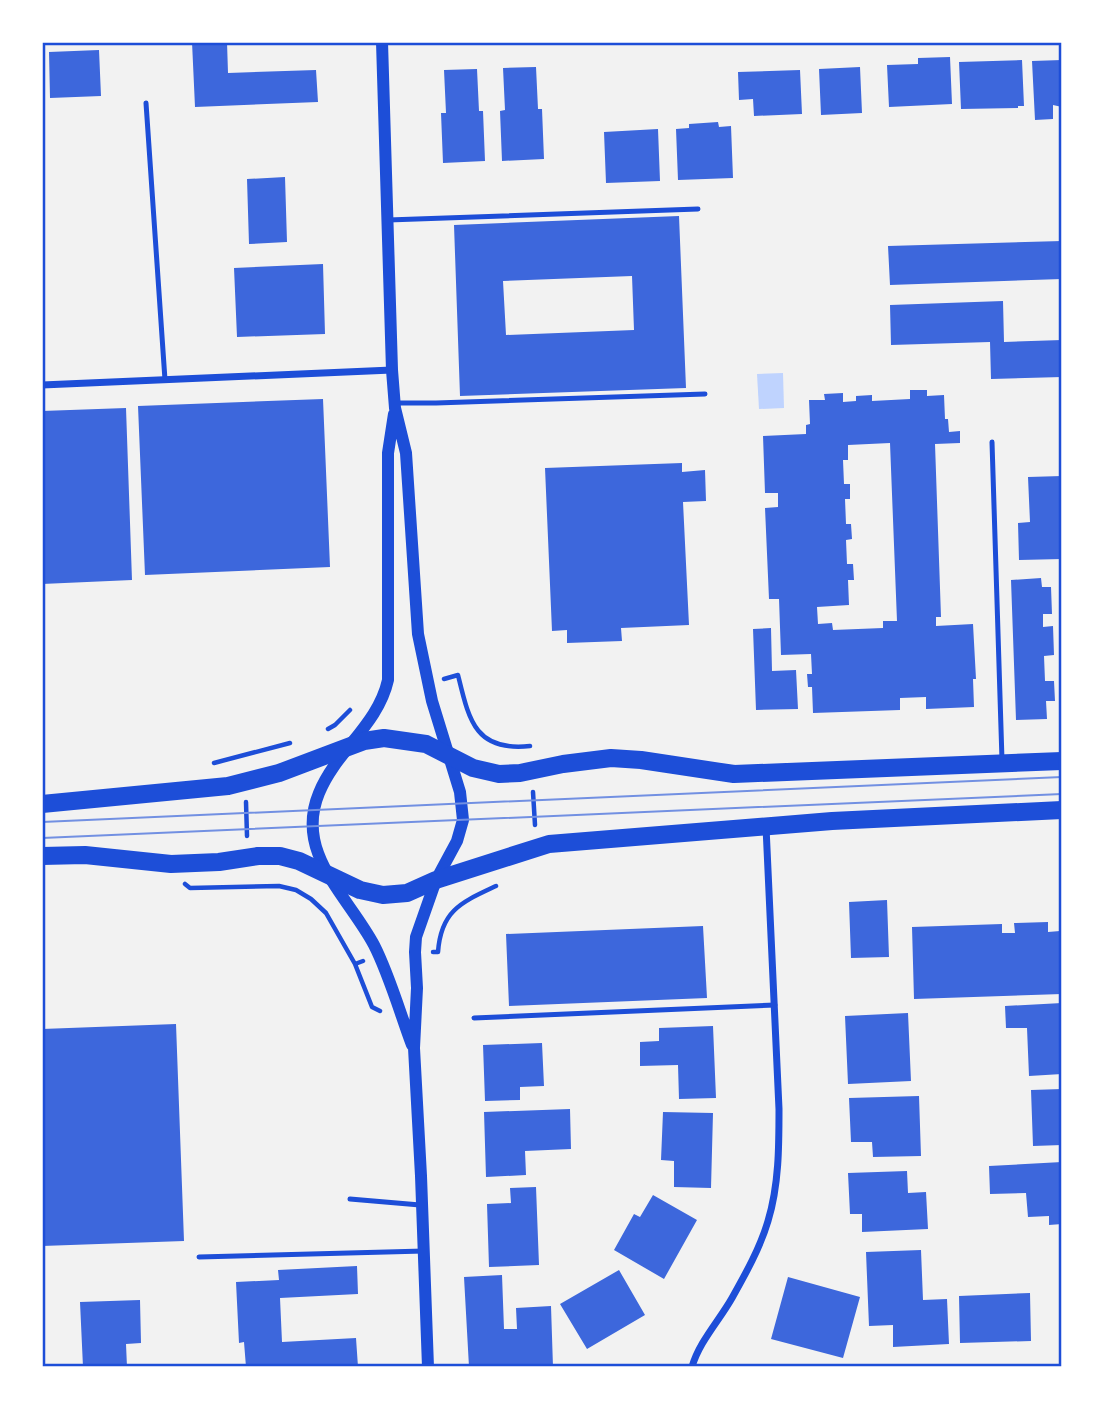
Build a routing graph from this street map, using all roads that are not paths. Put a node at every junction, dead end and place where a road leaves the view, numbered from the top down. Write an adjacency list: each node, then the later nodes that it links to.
1 (382, 42): 4 (street)
2 (146, 103): 6 (lane)
3 (698, 209): 4 (lane)
4 (388, 220): 5 (street)
5 (393, 370): 6 (street); 9 (street)
6 (165, 380): 7 (street)
7 (42, 385)
8 (705, 394): 9 (lane)
9 (395, 405): 11 (street); 12 (street)
10 (992, 442): 14 (lane)
11 (348, 746): 12 (main road); 15 (main road); 19 (street)
12 (447, 753): 14 (main road); 20 (street)
13 (1062, 761): 14 (main road)
14 (1002, 763)
15 (42, 804)
16 (1062, 810): 17 (main road)
17 (766, 826): 20 (main road); 21 (street)
18 (42, 856): 19 (main road)
19 (328, 875): 20 (main road); 23 (street)
20 (436, 880): 23 (street)
21 (775, 1005): 22 (lane); 29 (street)
22 (474, 1018)
23 (414, 1048): 25 (street)
24 (350, 1199): 25 (lane)
25 (422, 1205): 26 (street)
26 (424, 1251): 27 (lane); 28 (street)
27 (199, 1257)
28 (428, 1367)
29 (692, 1367)

